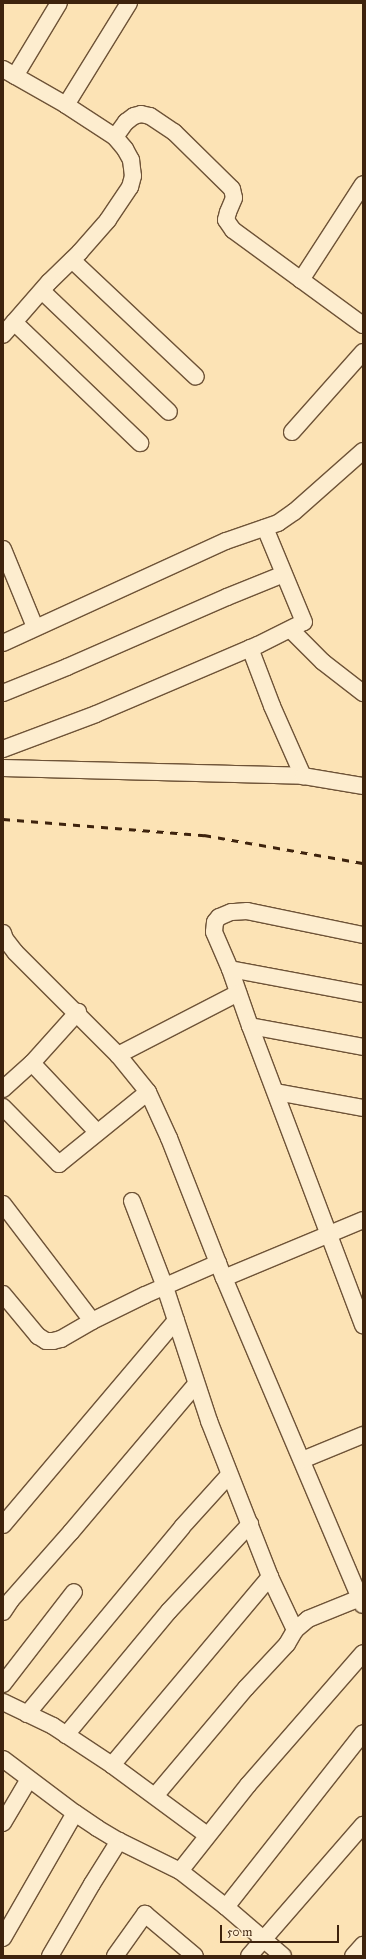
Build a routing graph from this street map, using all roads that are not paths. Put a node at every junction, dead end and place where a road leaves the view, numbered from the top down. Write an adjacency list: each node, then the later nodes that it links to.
1 (59, 3): 3 (street)
2 (129, 3): 4 (street)
3 (9, 73): 4 (street)
4 (66, 105): 5 (street)
5 (115, 137): 7 (street); 8 (street)
6 (363, 184): 8 (street)
7 (72, 260): 9 (street); 14 (street)
8 (301, 280): 11 (street)
9 (42, 291): 10 (street); 15 (street)
10 (14, 322): 12 (street); 17 (street)
11 (363, 325)
12 (3, 335)
13 (363, 352): 16 (street)
14 (196, 377)
15 (169, 412)
16 (292, 432)
17 (140, 443)
18 (363, 451): 19 (street)
19 (264, 528): 21 (street); 22 (street)
20 (3, 549): 22 (street)
21 (284, 574): 23 (street); 27 (street)
22 (35, 627): 24 (street)
23 (291, 630): 25 (street); 26 (street)
24 (3, 643)
25 (250, 648): 28 (street); 30 (street)
26 (363, 692)
27 (3, 693)
28 (3, 749)
29 (3, 768): 30 (street)
30 (303, 776): 31 (street)
31 (363, 786)
32 (363, 935): 34 (street)
33 (4, 937): 37 (street)
34 (230, 969): 35 (street); 36 (street)
35 (238, 993): 38 (street); 40 (street)
36 (363, 994)
37 (78, 1012): 40 (street); 41 (street)
38 (250, 1026): 39 (street); 44 (street)
39 (363, 1047)
40 (118, 1054): 43 (street)
41 (32, 1063): 42 (street); 47 (street)
42 (3, 1089)
43 (148, 1092): 47 (street); 52 (street)
44 (276, 1092): 46 (street); 51 (street)
45 (3, 1107): 47 (street)
46 (363, 1108)
47 (97, 1132)
48 (132, 1201): 54 (street)
49 (3, 1204): 57 (street)
50 (363, 1220): 51 (street)
51 (328, 1234): 53 (street); 58 (street)
52 (218, 1263): 53 (street); 54 (street)
53 (224, 1278): 61 (street)
54 (166, 1287): 56 (street); 57 (street)
55 (3, 1294): 57 (street)
56 (176, 1320): 59 (street); 64 (street)
57 (92, 1321)
58 (363, 1323)
59 (196, 1384): 62 (street); 68 (street)
60 (363, 1435): 61 (street)
61 (302, 1460): 67 (street)
62 (229, 1475): 63 (street); 73 (street)
63 (250, 1524): 65 (street); 75 (street)
64 (3, 1525)
65 (270, 1577): 69 (street); 77 (street)
66 (74, 1592): 71 (street)
67 (362, 1601): 69 (street)
68 (3, 1612)
69 (296, 1630): 79 (street)
70 (363, 1653): 83 (street)
71 (3, 1684)
72 (3, 1702): 73 (street)
73 (27, 1714): 75 (street)
74 (363, 1733): 86 (street)
75 (66, 1735): 77 (street)
76 (3, 1758): 78 (street)
77 (112, 1766): 79 (street)
78 (29, 1779): 80 (street); 81 (street)
79 (155, 1796): 83 (street)
80 (75, 1813): 84 (street); 87 (street)
81 (3, 1822)
82 (363, 1825): 88 (street)
83 (208, 1835): 85 (street)
84 (119, 1841): 85 (street); 91 (street)
85 (180, 1871): 86 (street)
86 (226, 1907): 88 (street)
87 (3, 1938)
88 (263, 1939): 93 (street); 94 (street)
89 (363, 1945): 95 (street)
90 (186, 1953): 92 (street)
91 (50, 1956)
92 (115, 1956)
93 (249, 1956)
94 (283, 1956)
95 (353, 1956)

